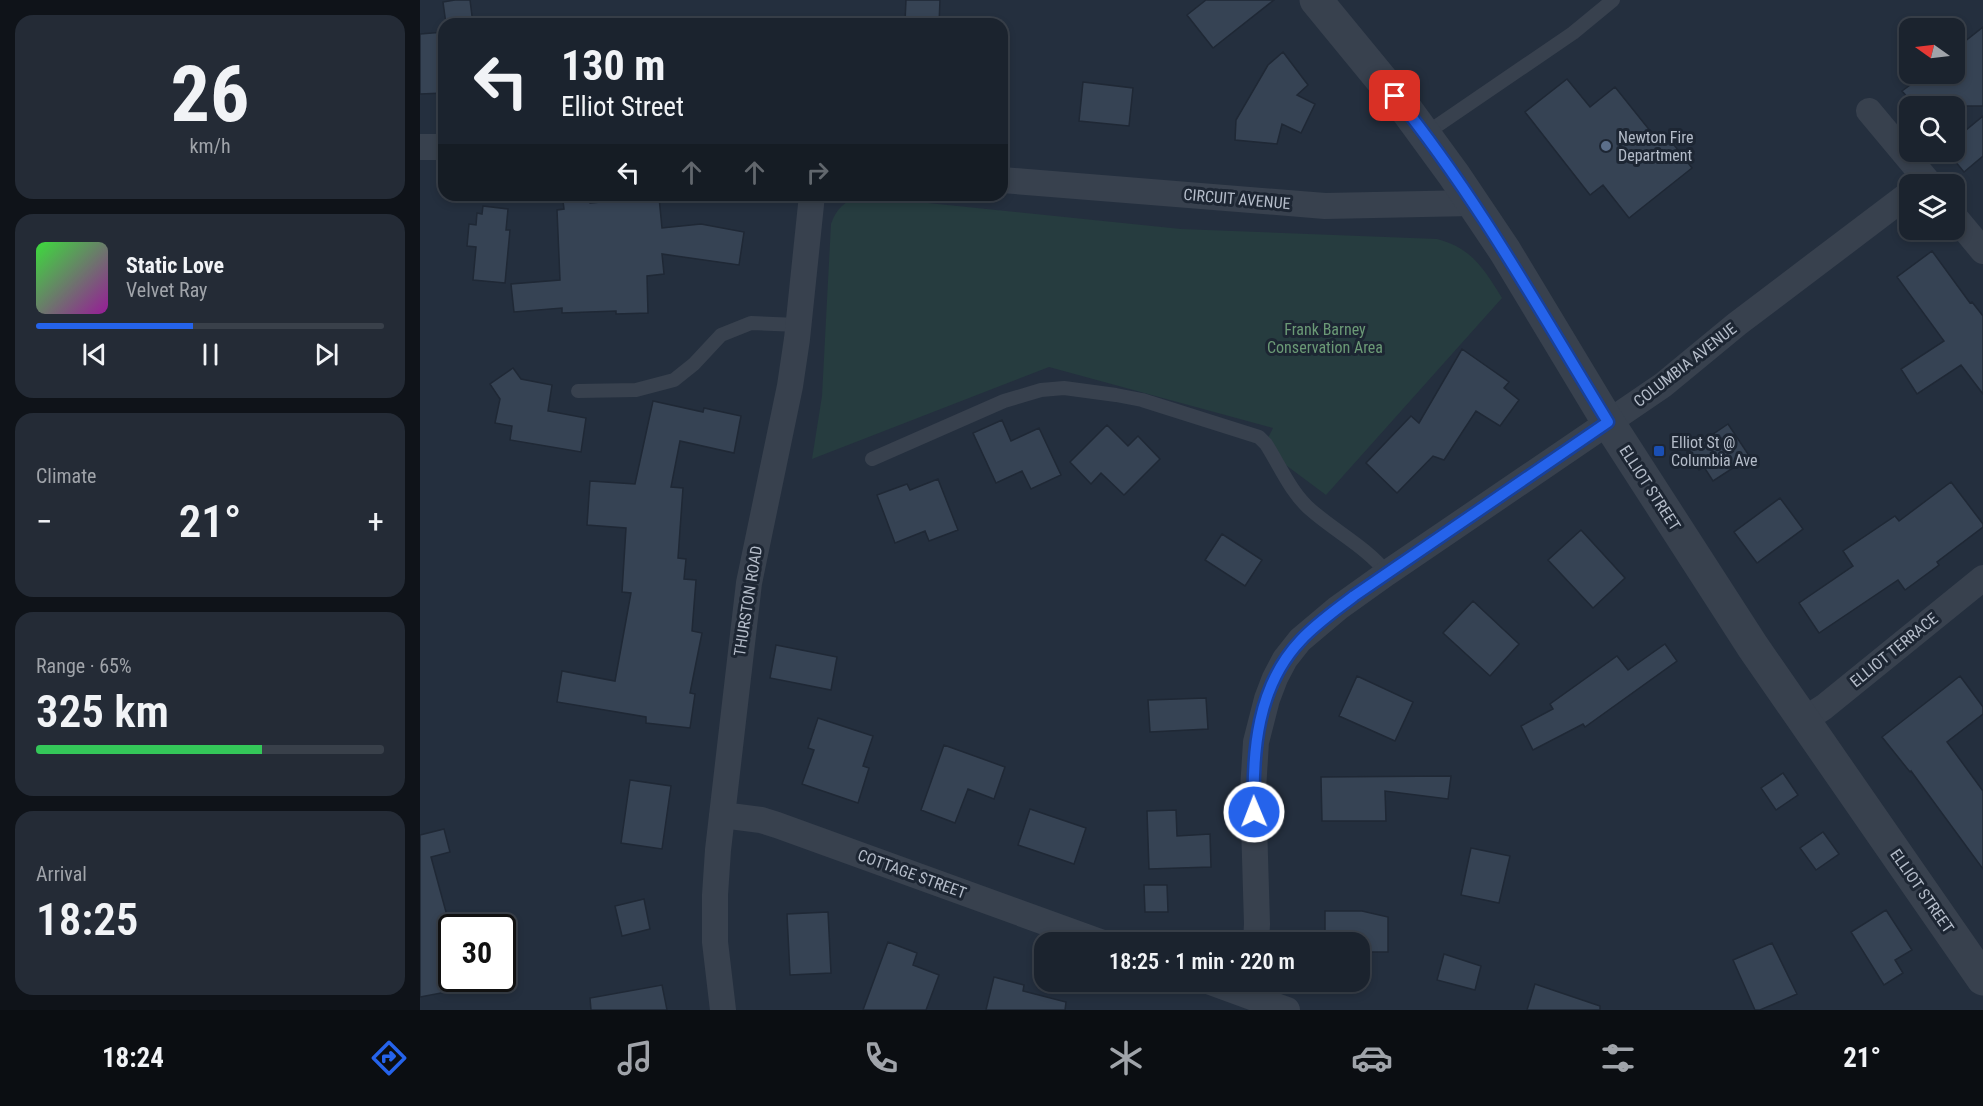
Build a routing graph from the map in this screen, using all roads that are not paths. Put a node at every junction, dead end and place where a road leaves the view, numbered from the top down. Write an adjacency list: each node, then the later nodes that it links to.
1 (1316, 0): 4 (street, ELLIOT STREET)
2 (1613, 0): 4 (lane)
3 (1869, 111): 7 (street)
4 (1425, 134): 10 (street, ELLIOT STREET)
5 (420, 147): 6 (street)
6 (438, 147)
7 (1914, 174)
8 (1008, 180): 10 (street, CIRCUIT AVENUE)
9 (811, 201): 14 (street, THURSTON ROAD)
10 (1473, 203): 16 (street, ELLIOT STREET)
11 (1899, 203): 16 (street, COLUMBIA AVENUE)
12 (1965, 229): 13 (street)
13 (1983, 251)
14 (798, 325): 15 (lane); 21 (street, THURSTON ROAD)
15 (578, 391)
16 (1608, 422): 18 (street, COLUMBIA AVENUE); 20 (street, ELLIOT STREET)
17 (872, 459): 18 (lane)
18 (1387, 573): 23 (street, COLUMBIA AVENUE)
19 (1983, 579): 20 (street, ELLIOT TERRACE)
20 (1804, 720): 24 (street, ELLIOT STREET)
21 (722, 815): 22 (street, COTTAGE STREET); 26 (street, THURSTON ROAD)
22 (1072, 932)
23 (1256, 932)
24 (1982, 974)
25 (1253, 992): 27 (street)
26 (723, 1010)
27 (1287, 1010)

